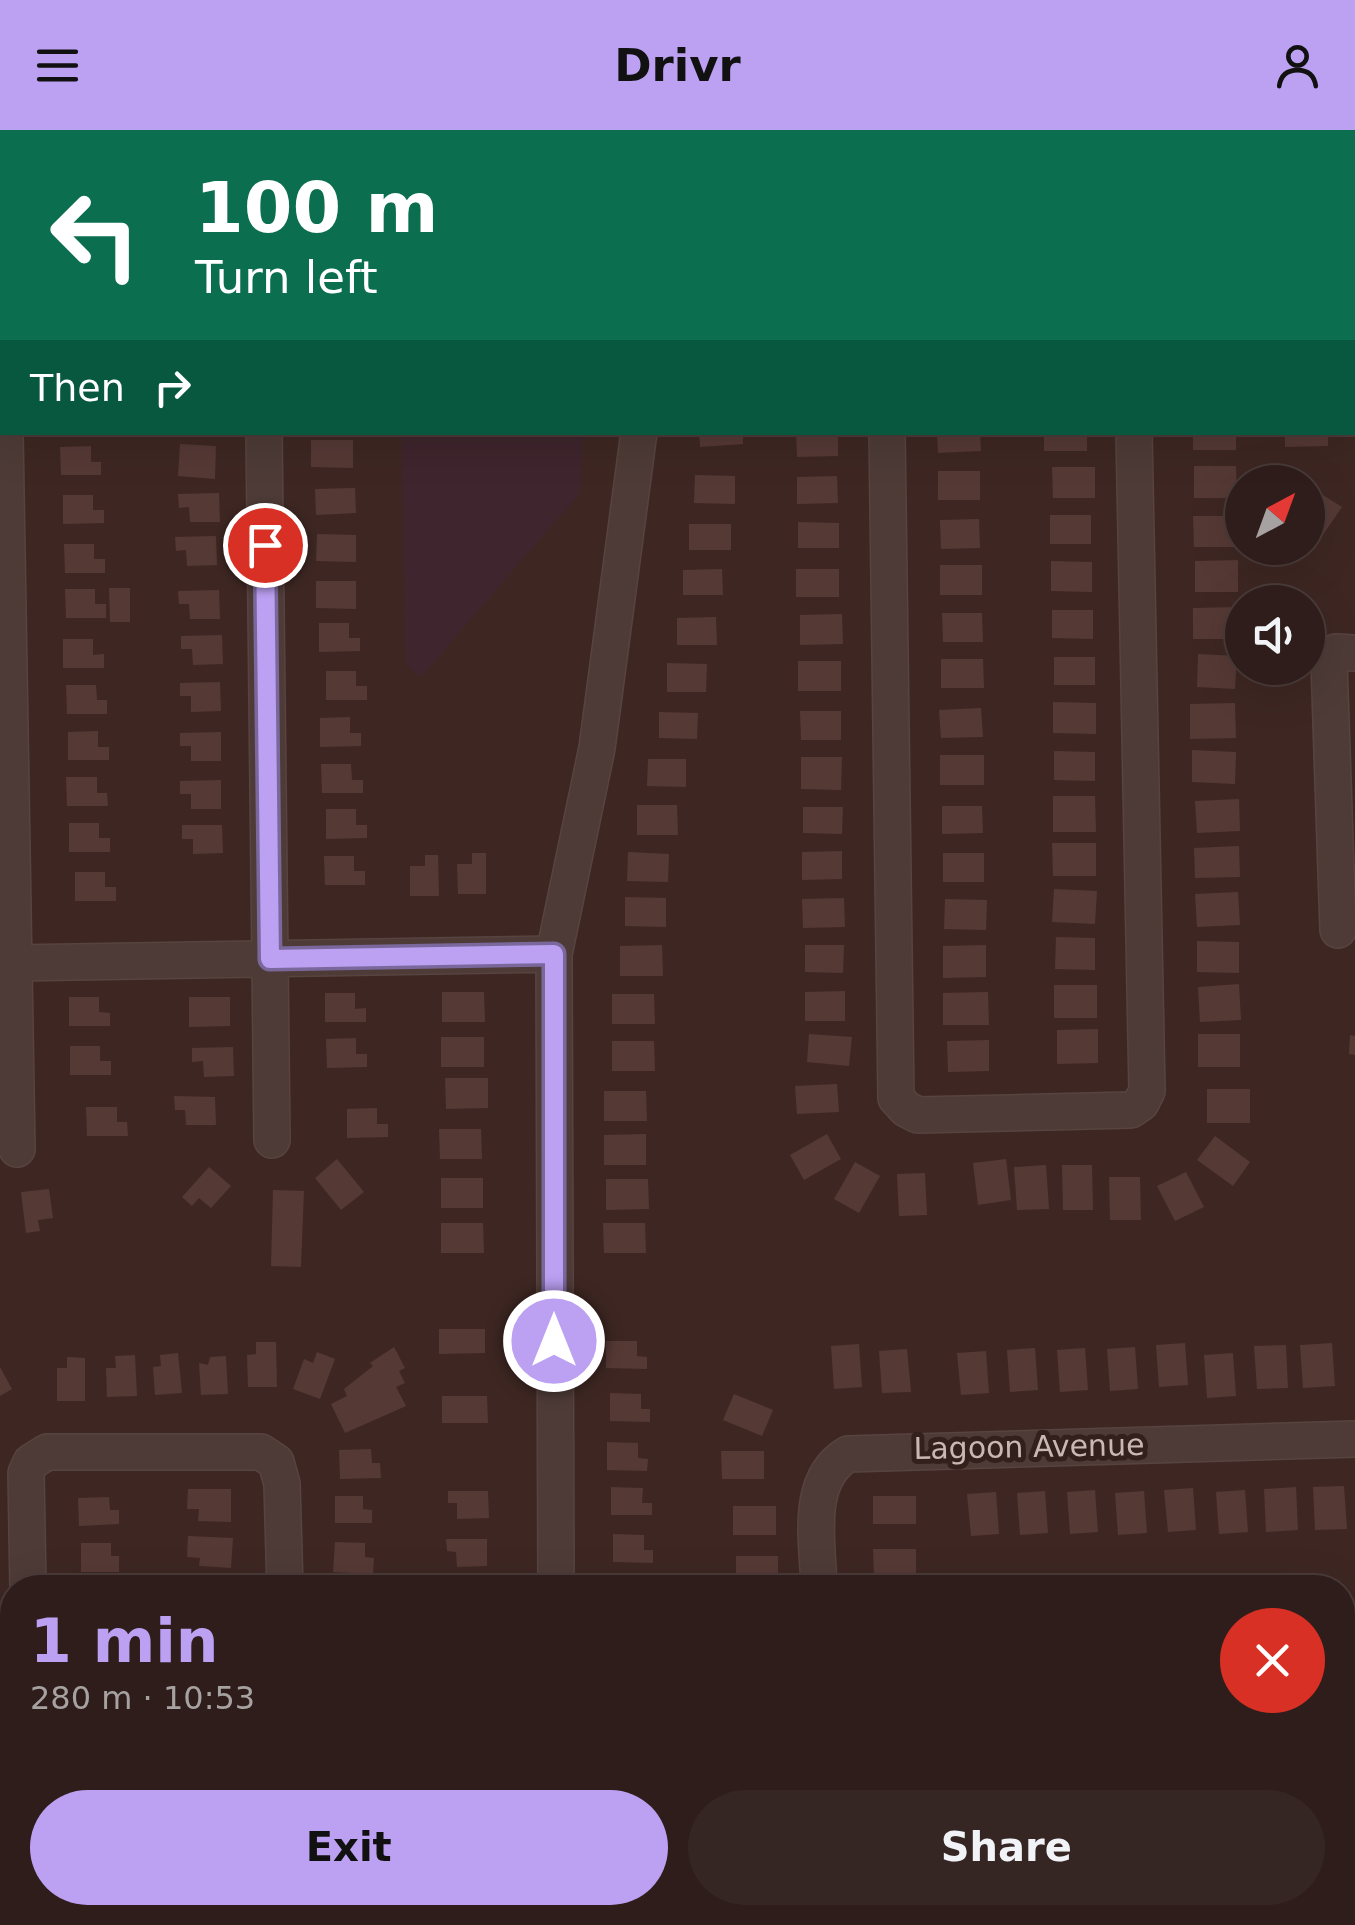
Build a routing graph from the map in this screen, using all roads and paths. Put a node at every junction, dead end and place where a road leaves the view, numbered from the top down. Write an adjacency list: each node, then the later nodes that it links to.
1 (5, 435): 10 (street)
2 (264, 435): 9 (street)
3 (639, 435): 8 (street)
4 (887, 435): 5 (street)
5 (1134, 435)
6 (1355, 653): 7 (street)
7 (1338, 930)
8 (554, 954): 9 (street); 16 (street)
9 (270, 959): 10 (street); 11 (street)
10 (14, 963): 12 (street)
11 (272, 1140)
12 (17, 1149)
13 (1355, 1440): 17 (street, Lagoon Avenue)
14 (28, 1575): 15 (street)
15 (285, 1575)
16 (556, 1575)
17 (819, 1575)

